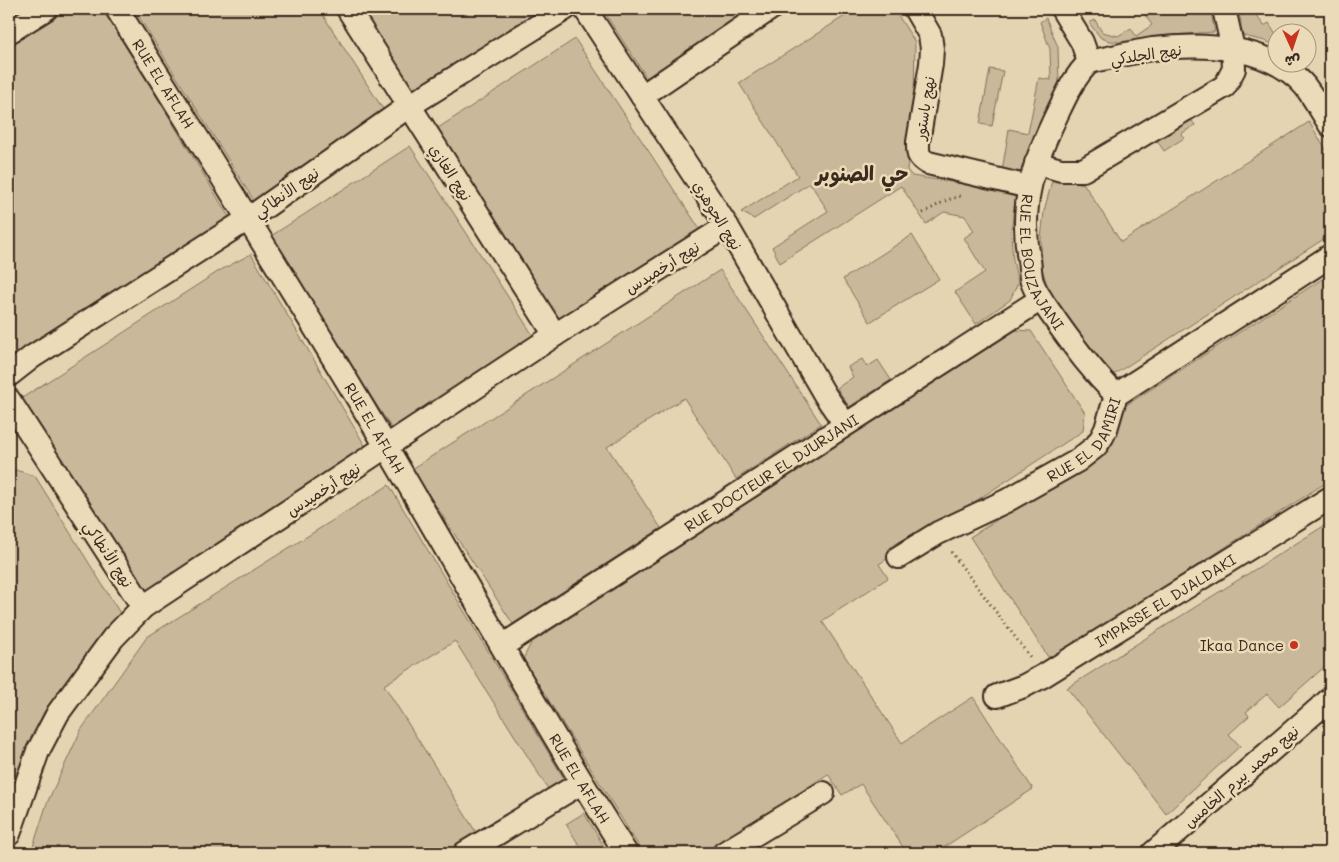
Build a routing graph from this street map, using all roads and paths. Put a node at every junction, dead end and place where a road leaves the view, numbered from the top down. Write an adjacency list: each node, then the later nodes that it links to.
1 (46, 9): 10 (street)
2 (118, 9): 18 (street, RUE EL AFLAH)
3 (348, 9): 14 (street, نهج الغازي)
4 (565, 9): 14 (street, نهج الأنطاكي)
5 (585, 9): 13 (street, نهج الجوهري)
6 (770, 9): 13 (street)
7 (915, 9): 17 (street, نهج باستور)
8 (1062, 9): 12 (street)
9 (1224, 9): 11 (street)
10 (9, 32)
11 (1232, 49): 12 (street, نهج الجلدكي); 15 (street, نهج الجلدكي); 16 (street)
12 (1089, 62): 16 (street, RUE EL BOUZAJANI)
13 (642, 96): 19 (street, نهج الجوهري)
14 (409, 106): 18 (street, نهج الأنطاكي); 22 (street, نهج الغازي)
15 (1330, 124)
16 (1036, 163): 17 (street, RUE EL BOUZAJANI)
17 (1029, 187): 21 (street, RUE EL BOUZAJANI)
18 (248, 218): 23 (street, نهج الأنطاكي); 27 (street, RUE EL AFLAH)
19 (727, 226): 22 (street, نهج أرخميدس); 26 (street, نهج الجوهري)
20 (1330, 256): 24 (street, RUE EL DAMIRI)
21 (1041, 299): 24 (street, RUE EL BOUZAJANI); 26 (street, RUE DOCTEUR EL DJURJANI)
22 (555, 335): 27 (street, نهج أرخميدس)
23 (9, 375)
24 (1116, 395): 29 (street, RUE EL DAMIRI)
25 (9, 400): 31 (street, نهج الأنطاكي)
26 (845, 424): 32 (street, RUE DOCTEUR EL DJURJANI)
27 (386, 447): 31 (street, نهج أرخميدس); 32 (street, RUE EL AFLAH)
28 (1330, 498): 33 (street, IMPASSE EL DJALDAKI)
29 (938, 533): 30 (street, RUE EL DAMIRI); 33 (path)
30 (899, 557)
31 (143, 607): 38 (street, نهج أرخميدس)
32 (502, 646): 36 (street, RUE EL AFLAH)
33 (1043, 676): 34 (street, IMPASSE EL DJALDAKI)
34 (997, 696)
35 (1330, 699): 42 (street, نهج محمد بيرم الخامس)
36 (582, 783): 39 (street); 40 (street, RUE EL AFLAH)
37 (823, 793): 41 (street)
38 (9, 834)
39 (465, 853)
40 (626, 853)
41 (724, 853)
42 (1153, 853)

